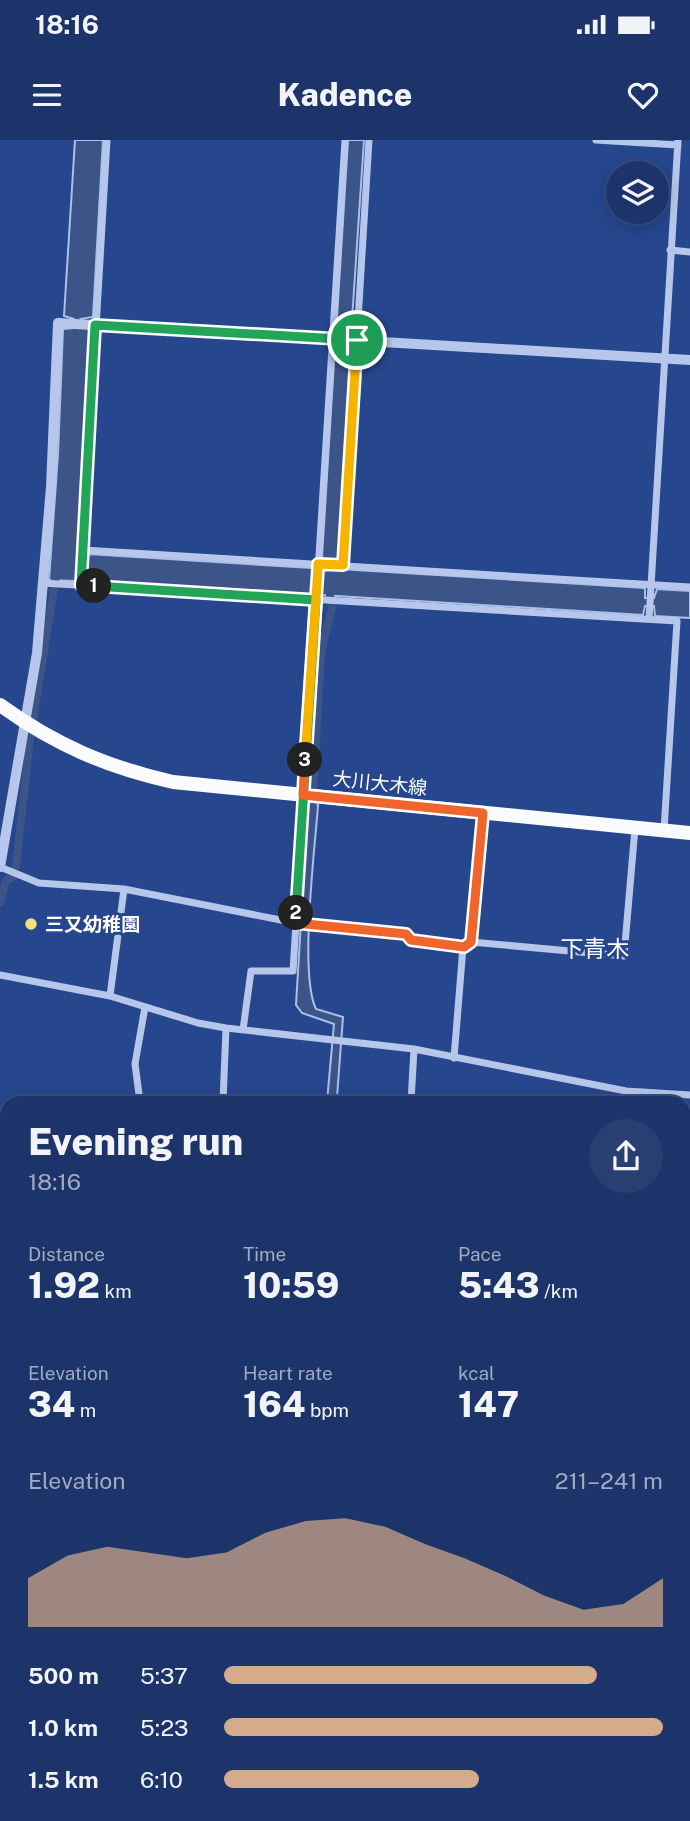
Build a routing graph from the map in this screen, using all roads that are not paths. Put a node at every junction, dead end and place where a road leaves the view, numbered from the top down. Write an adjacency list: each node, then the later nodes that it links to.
1 (107, 140): 8 (street)
2 (345, 140): 9 (street)
3 (369, 140): 10 (street)
4 (596, 140): 5 (street)
5 (678, 142): 6 (street)
6 (670, 250): 7 (street); 11 (street)
7 (690, 251)
8 (93, 324): 9 (street); 13 (street); 16 (street)
9 (332, 338): 10 (street); 15 (street)
10 (357, 340): 11 (street); 14 (street)
11 (665, 359): 12 (street); 18 (street)
12 (690, 360)
13 (83, 552): 15 (street); 17 (street)
14 (340, 565): 15 (street); 18 (street)
15 (318, 566): 20 (street)
16 (44, 583): 17 (street); 23 (street)
17 (81, 583): 20 (street)
18 (651, 586): 19 (street); 21 (street)
19 (690, 587)
20 (317, 598): 21 (street); 24 (street)
21 (649, 619): 27 (street)
22 (0, 705): 23 (main road, 大川大木線)
23 (25, 722): 24 (main road, 大川大木線); 29 (street)
24 (303, 795): 25 (main road, 大川大木線); 31 (street)
25 (483, 813): 26 (main road, 大川大木線); 32 (street)
26 (635, 828): 27 (main road, 大川大木線); 32 (street)
27 (664, 830): 28 (main road, 大川大木線)
28 (690, 833)
29 (10, 871): 30 (street)
30 (124, 889): 31 (street); 34 (street)
31 (297, 923): 32 (street); 37 (street)
32 (468, 944): 39 (street)
33 (0, 975): 34 (street)
34 (110, 996): 35 (street)
35 (145, 1007): 36 (street); 41 (street)
36 (226, 1028): 37 (street); 42 (street)
37 (243, 1030): 38 (street)
38 (414, 1049): 39 (street); 43 (street)
39 (454, 1058): 40 (street)
40 (690, 1095)
41 (138, 1096)
42 (223, 1096)
43 (411, 1096)

